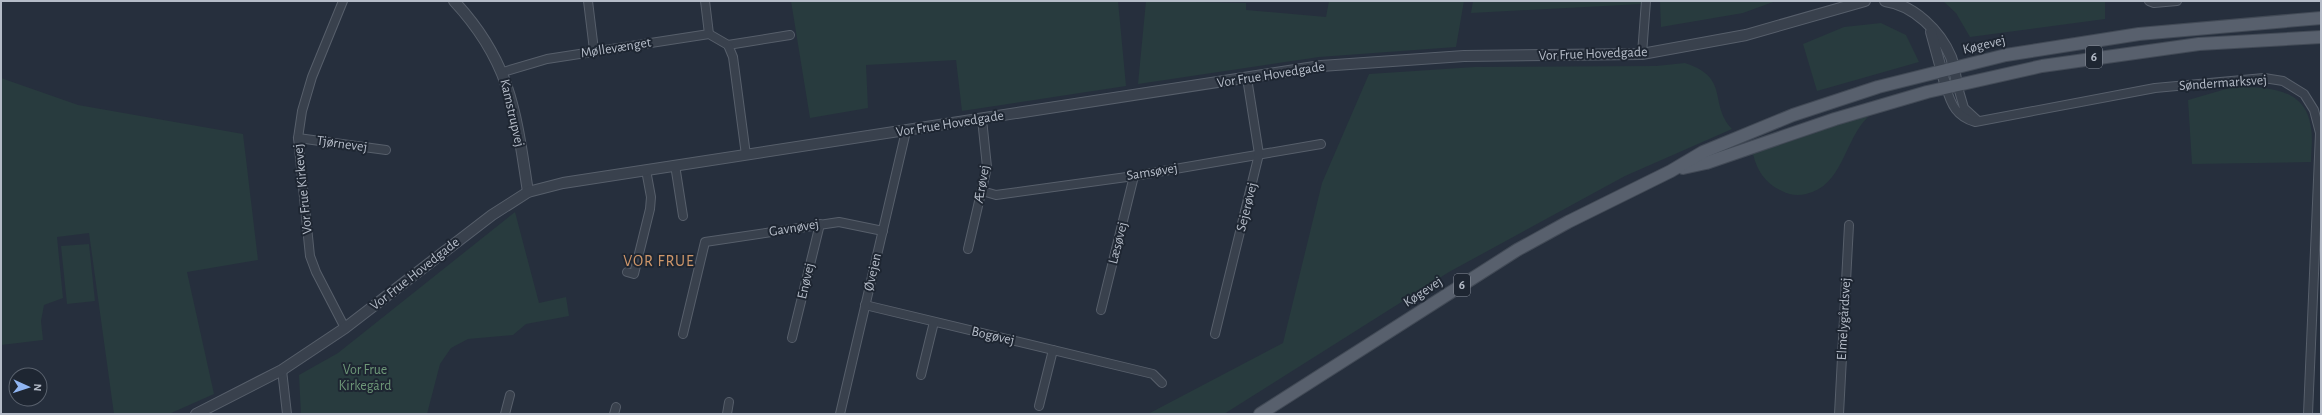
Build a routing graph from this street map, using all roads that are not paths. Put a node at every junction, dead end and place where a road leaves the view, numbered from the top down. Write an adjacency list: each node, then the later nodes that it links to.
1 (343, 1): 23 (street, Vor Frue Kirkevej)
2 (454, 1): 18 (street, Kamstrupvej)
3 (588, 1): 15 (street)
4 (705, 1): 11 (street)
5 (1646, 1): 16 (street)
6 (1865, 1): 16 (street, Vor Frue Hovedgade)
7 (1885, 1): 17 (street)
8 (2148, 1): 9 (street)
9 (2177, 1)
10 (2321, 18): 17 (main road, Køgevej / 6)
11 (709, 34): 14 (street); 15 (street, Møllevænget)
12 (790, 35): 14 (street)
13 (2321, 37): 20 (main road, Køgevej / 6)
14 (728, 45): 27 (street)
15 (594, 50): 18 (street, Møllevænget)
16 (1642, 54): 19 (street, Vor Frue Hovedgade)
17 (1948, 69): 20 (street); 30 (main road, Køgevej / 6)
18 (503, 72): 33 (street, Kamstrupvej)
19 (1247, 78): 21 (street, Vor Frue Hovedgade); 26 (street, Sejerøvej)
20 (1952, 85): 30 (main road, Køgevej / 6); 61 (street, Søndermarksvej)
21 (982, 119): 22 (street, Vor Frue Hovedgade); 32 (street, Ærøvej)
22 (906, 131): 27 (street, Vor Frue Hovedgade); 37 (street, Øvejen)
23 (298, 138): 25 (street, Tjørnevej); 43 (street, Vor Frue Kirkevej)
24 (1321, 144): 26 (street, Samsøvej)
25 (386, 150)
26 (1259, 154): 31 (street, Samsøvej); 45 (street, Sejerøvej)
27 (746, 155): 28 (street, Vor Frue Hovedgade)
28 (675, 165): 29 (street, Vor Frue Hovedgade); 34 (street)
29 (646, 170): 33 (street, Vor Frue Hovedgade); 39 (street)
30 (1671, 171): 59 (main road, Køgevej / 6)
31 (1134, 176): 32 (street, Samsøvej); 41 (street, Læsøvej)
32 (982, 191): 38 (street, Ærøvej)
33 (528, 192): 43 (street, Vor Frue Hovedgade)
34 (683, 216)
35 (820, 224): 37 (street, Gavnøvej); 44 (street, Gavnøvej); 46 (street, Enøvej)
36 (1849, 225): 60 (street, Elmelygårdsvej)
37 (883, 231): 40 (street, Øvejen)
38 (968, 249)
39 (627, 272)
40 (865, 305): 42 (street, Bogøvej); 58 (street, Øvejen)
41 (1101, 310)
42 (934, 322): 47 (street, Bogøvej); 49 (street)
43 (345, 328): 48 (street, Vor Frue Hovedgade)
44 (683, 334)
45 (1215, 334)
46 (792, 338)
47 (1052, 350): 50 (street, Bogøvej); 53 (street)
48 (282, 370): 54 (street, Vor Frue Hovedgade); 55 (street)
49 (921, 375)
50 (1162, 383)
51 (510, 395): 56 (street)
52 (729, 402): 57 (street)
53 (1039, 406)
54 (196, 414)
55 (287, 414)
56 (505, 414)
57 (727, 414)
58 (840, 414)
59 (1260, 414)
60 (1839, 414)
61 (2308, 414)

